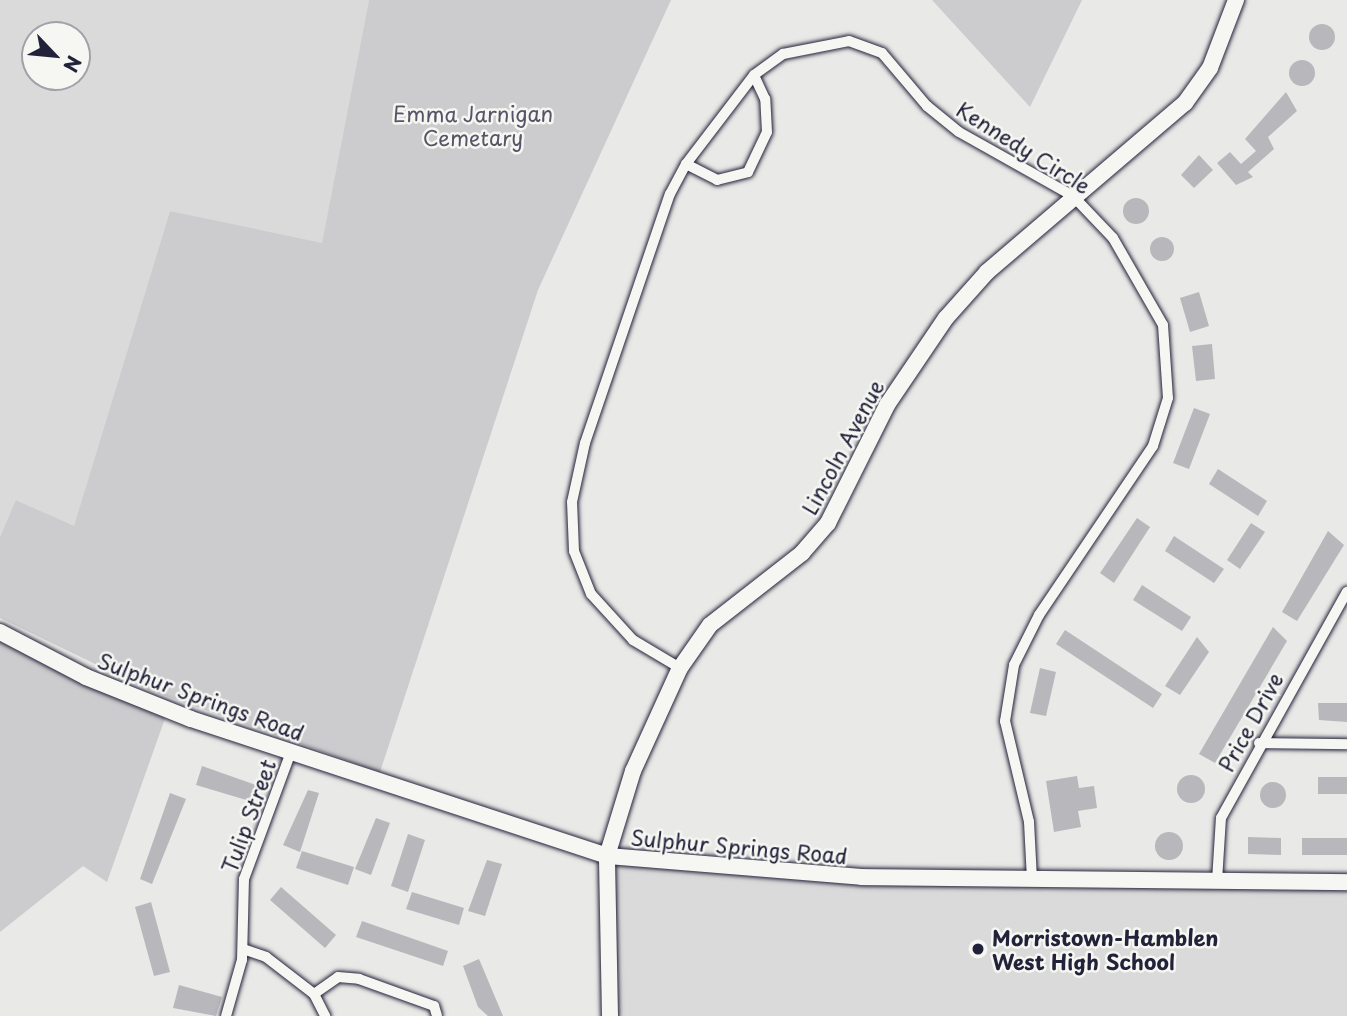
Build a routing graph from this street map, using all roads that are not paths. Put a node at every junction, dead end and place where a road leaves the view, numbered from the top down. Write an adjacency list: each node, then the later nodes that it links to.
1 (1236, 0): 4 (street, Lincoln Avenue)
2 (754, 75): 3 (street, Kennedy Circle); 3 (street); 4 (street, Kennedy Circle)
3 (686, 164): 7 (street, Kennedy Circle)
4 (1073, 196): 7 (street, Lincoln Avenue); 12 (street, Kennedy Circle)
5 (1347, 592): 8 (street, Price Drive)
6 (0, 632): 10 (street, Sulphur Springs Road)
7 (680, 668): 11 (street, Lincoln Avenue)
8 (1259, 743): 9 (street); 13 (street, Price Drive)
9 (1347, 744)
10 (291, 752): 11 (street, Sulphur Springs Road); 15 (street, Tulip Street)
11 (607, 856): 12 (street, Sulphur Springs Road); 20 (street, Lincoln Avenue)
12 (1031, 880): 13 (street, Sulphur Springs Road)
13 (1217, 881): 14 (street, Sulphur Springs Road)
14 (1347, 882)
15 (243, 949): 16 (street); 17 (street, Tulip Street)
16 (314, 994): 18 (street); 19 (street)
17 (226, 1016)
18 (325, 1016)
19 (438, 1016)
20 (610, 1016)

